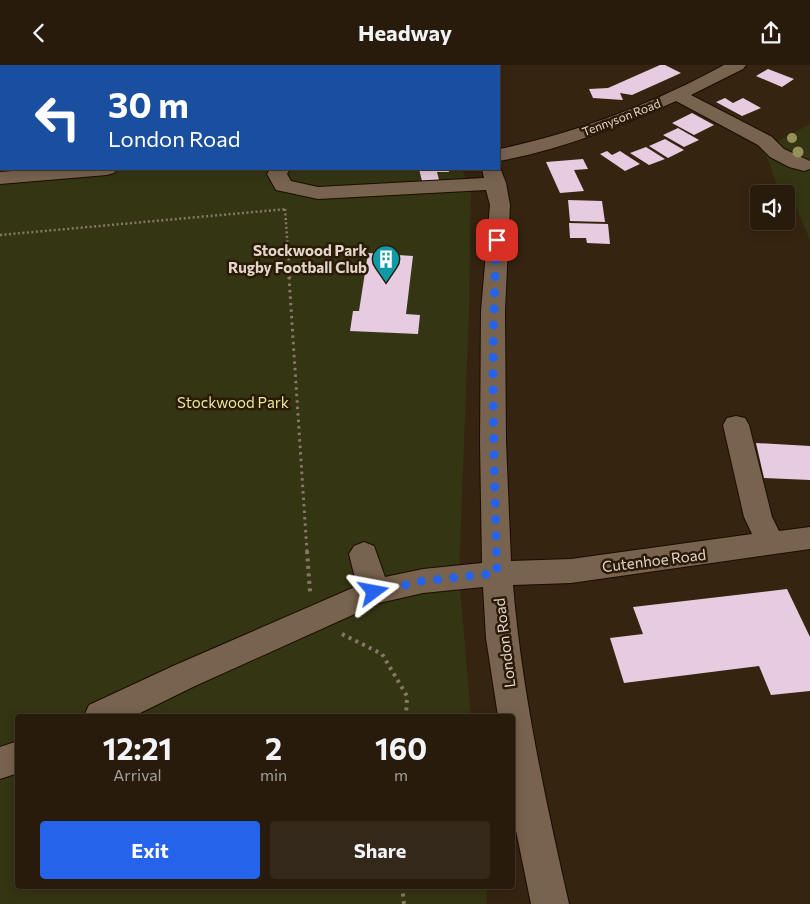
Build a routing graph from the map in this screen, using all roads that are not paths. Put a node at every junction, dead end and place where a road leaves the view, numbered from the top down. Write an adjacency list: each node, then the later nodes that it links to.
1 (737, 65): 2 (street, Tennyson Road)
2 (678, 95): 3 (street); 4 (street, Tennyson Road)
3 (804, 165)
4 (500, 166)
5 (95, 170): 9 (street)
6 (279, 170): 7 (street, Tennyson Road)
7 (488, 170)
8 (495, 170): 14 (street, London Road)
9 (0, 178)
10 (736, 425): 12 (street)
11 (808, 542): 12 (street, Cutenhoe Road)
12 (771, 544): 14 (street, Cutenhoe Road)
13 (364, 554): 15 (street)
14 (497, 573): 15 (street, Cutenhoe Road); 17 (street, London Road)
15 (374, 592): 16 (street, Cutenhoe Road)
16 (105, 714)
17 (514, 714)
18 (515, 722): 21 (street, London Road)
19 (15, 758): 20 (street)
20 (0, 763)
21 (550, 904)

